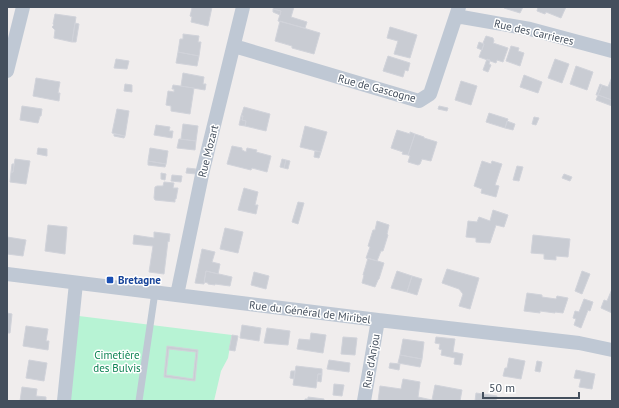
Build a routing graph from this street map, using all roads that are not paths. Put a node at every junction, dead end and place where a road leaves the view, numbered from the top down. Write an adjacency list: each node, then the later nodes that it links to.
1 (23, 7): 6 (street)
2 (243, 7): 4 (street, Rue Mozart)
3 (458, 12): 4 (street, Rue de Gascogne); 5 (street, Rue des Carrieres)
4 (234, 46): 10 (street, Rue Mozart)
5 (612, 51)
6 (7, 71)
7 (7, 274): 8 (street, Rue du Général de Miribel)
8 (76, 283): 9 (street, Rue du Général de Miribel); 13 (street)
9 (155, 292): 10 (street, Rue du Général de Miribel); 14 (lane)
10 (177, 295): 11 (street, Rue du Général de Miribel)
11 (378, 320): 12 (street, Rue du Général de Miribel); 15 (street, Rue d'Anjou)
12 (612, 350)
13 (64, 401)
14 (139, 401)
15 (364, 401)

